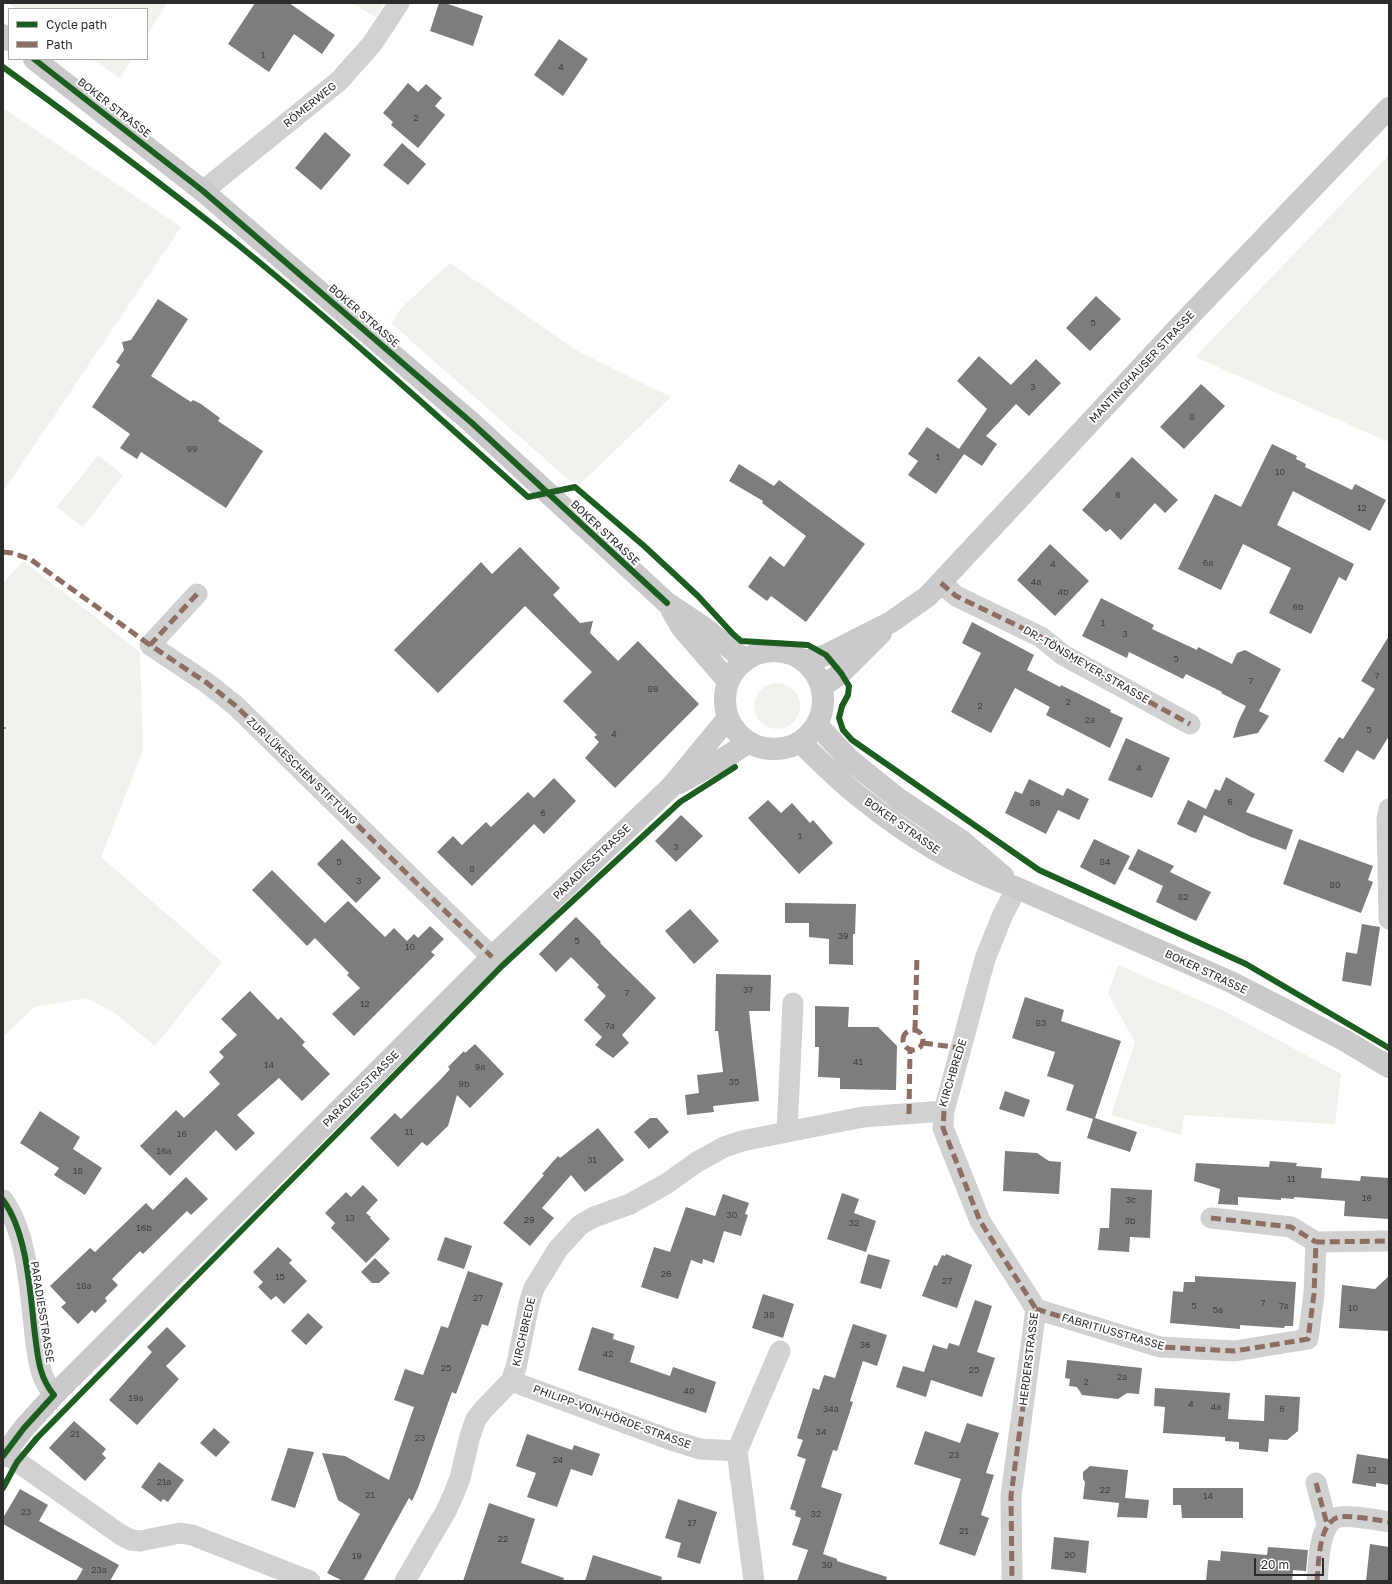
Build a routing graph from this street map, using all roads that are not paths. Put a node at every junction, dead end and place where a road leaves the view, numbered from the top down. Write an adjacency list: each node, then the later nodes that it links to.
1 (399, 3): 4 (street, RÖMERWEG)
2 (35, 60): 4 (main road, BOKER STRASSE)
3 (1389, 108): 5 (main road, MANTINGHAUSER STRASSE)
4 (203, 191): 7 (main road, BOKER STRASSE)
5 (941, 583): 8 (main road, MANTINGHAUSER STRASSE); 14 (street, DR.-TÖNSMEYER-STRASSE)
6 (197, 594): 22 (street, ZUR LÜKESCHEN STIFTUNG)
7 (667, 603): 9 (main road, BOKER STRASSE); 11 (main road, BOKER STRASSE)
8 (891, 622): 10 (main road, MANTINGHAUSER STRASSE); 12 (main road, MANTINGHAUSER STRASSE)
9 (745, 660): 10 (main road); 11 (main road)
10 (805, 661): 12 (main road)
11 (728, 681): 13 (main road)
12 (822, 687): 15 (main road)
13 (728, 718): 16 (main road); 18 (main road, PARADIESSTRASSE)
14 (1190, 724)
15 (817, 725): 17 (main road); 20 (main road, BOKER STRASSE)
16 (749, 742): 17 (main road); 18 (main road, PARADIESSTRASSE)
17 (800, 742): 20 (main road, BOKER STRASSE)
18 (671, 787): 22 (main road, PARADIESSTRASSE)
19 (1389, 809): 21 (street)
20 (1018, 888): 24 (main road, BOKER STRASSE); 25 (street, KIRCHBREDE)
21 (1389, 919)
22 (492, 957): 34 (main road, PARADIESSTRASSE)
23 (793, 1003): 26 (street)
24 (1388, 1062)
25 (944, 1111): 26 (street, KIRCHBREDE); 31 (street, HERDERSTRASSE)
26 (787, 1132): 33 (street, KIRCHBREDE)
27 (3, 1200): 34 (street, PARADIESSTRASSE)
28 (1211, 1218): 30 (street)
29 (1389, 1241): 30 (street)
30 (1316, 1242): 31 (street, FABRITIUSSTRASSE)
31 (1036, 1309): 43 (street, HERDERSTRASSE)
32 (780, 1351): 35 (street)
33 (511, 1381): 35 (street, PHILIPP-VON-HÖRDE-STRASSE); 41 (street, KIRCHBREDE)
34 (54, 1395): 36 (main road, PARADIESSTRASSE)
35 (737, 1451): 42 (street)
36 (4, 1454): 40 (street)
37 (1316, 1483): 39 (street)
38 (1389, 1522): 39 (street)
39 (1328, 1524): 44 (street)
40 (310, 1581)
41 (405, 1581)
42 (754, 1581)
43 (1012, 1581)
44 (1317, 1581)

